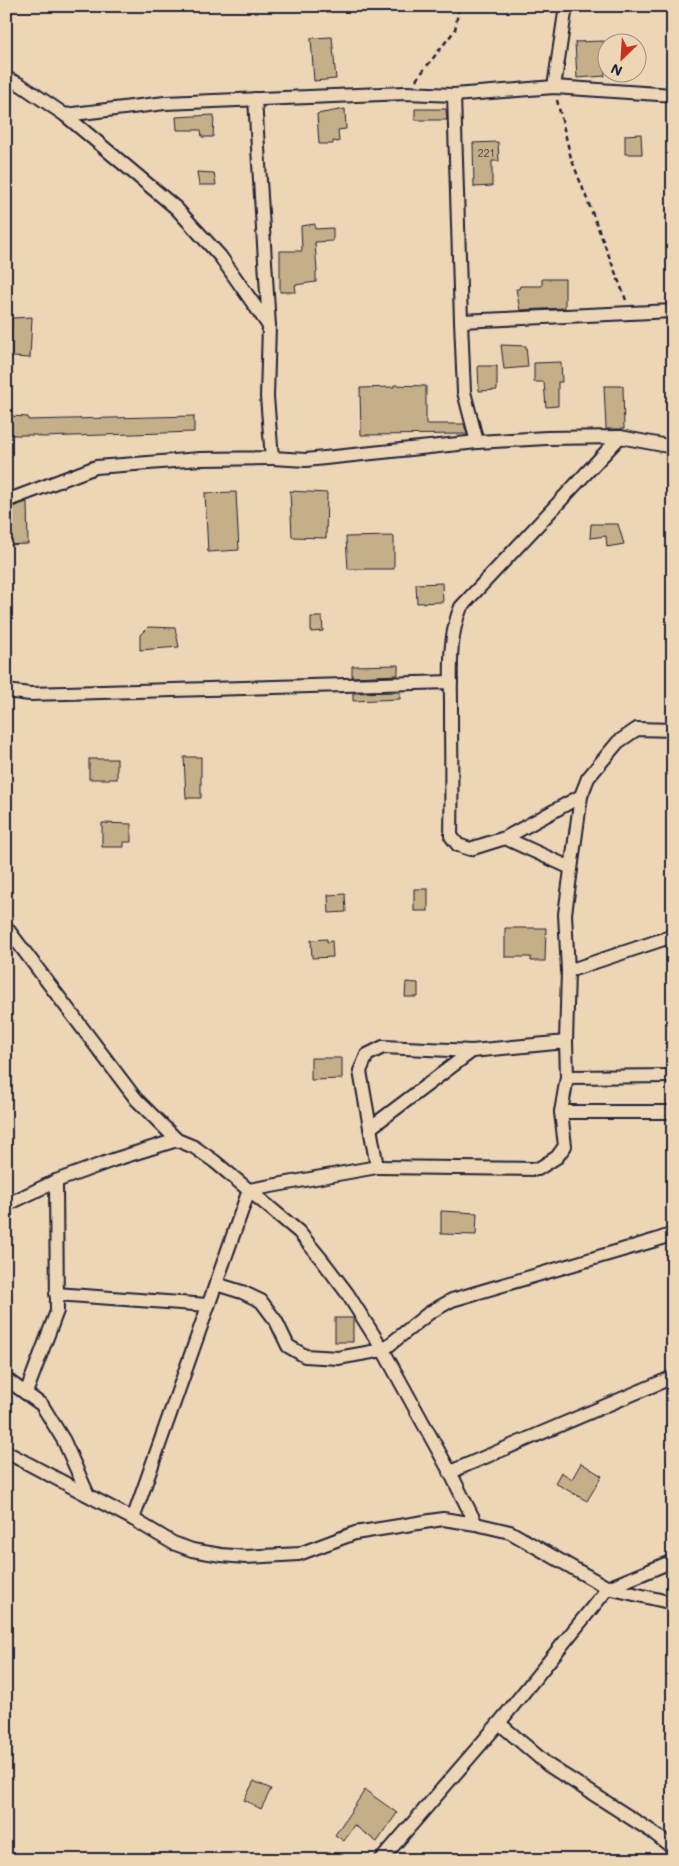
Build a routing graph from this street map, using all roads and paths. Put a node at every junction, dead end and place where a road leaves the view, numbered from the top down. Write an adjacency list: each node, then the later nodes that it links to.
1 (459, 6): 5 (path)
2 (566, 6): 4 (street)
3 (6, 78): 9 (street)
4 (554, 87): 6 (street); 7 (street); 11 (path)
5 (406, 93): 6 (street); 8 (street)
6 (454, 95): 12 (street)
7 (673, 95)
8 (255, 99): 9 (street); 13 (street)
9 (65, 115): 13 (street)
10 (673, 311): 11 (street)
11 (631, 313): 12 (street)
12 (461, 322): 15 (street)
13 (269, 326): 17 (street)
14 (620, 438): 15 (street); 16 (street); 19 (street)
15 (477, 442): 17 (street)
16 (673, 447)
17 (272, 458): 18 (street)
18 (6, 501)
19 (451, 682): 20 (street); 23 (street)
20 (6, 691)
21 (673, 730): 22 (street)
22 (581, 796): 23 (street); 24 (street)
23 (505, 838): 24 (street)
24 (571, 868): 27 (street)
25 (6, 927): 35 (street)
26 (673, 936): 27 (street)
27 (568, 971): 28 (street)
28 (566, 1042): 29 (street); 31 (street)
29 (472, 1050): 34 (street); 34 (street)
30 (673, 1076): 31 (street)
31 (567, 1077): 32 (street)
32 (561, 1112): 33 (street); 36 (street)
33 (673, 1112)
34 (370, 1128): 36 (street)
35 (178, 1140): 37 (street); 38 (street)
36 (377, 1167): 38 (street)
37 (56, 1181): 39 (street); 42 (street)
38 (249, 1190): 41 (street); 44 (street)
39 (6, 1205)
40 (673, 1234): 44 (street)
41 (216, 1284): 43 (street); 44 (street)
42 (56, 1294): 43 (street); 47 (street)
43 (208, 1305): 51 (street)
44 (383, 1350): 49 (street)
45 (673, 1377): 49 (street)
46 (6, 1379): 47 (street)
47 (26, 1393): 50 (street)
48 (6, 1452): 50 (street)
49 (450, 1472): 52 (street)
50 (88, 1495): 51 (street)
51 (133, 1519): 52 (street)
52 (476, 1524): 54 (street)
53 (673, 1561): 54 (street)
54 (608, 1588): 55 (street); 56 (street)
55 (673, 1603)
56 (499, 1723): 57 (street); 58 (street)
57 (673, 1848)
58 (381, 1860)

